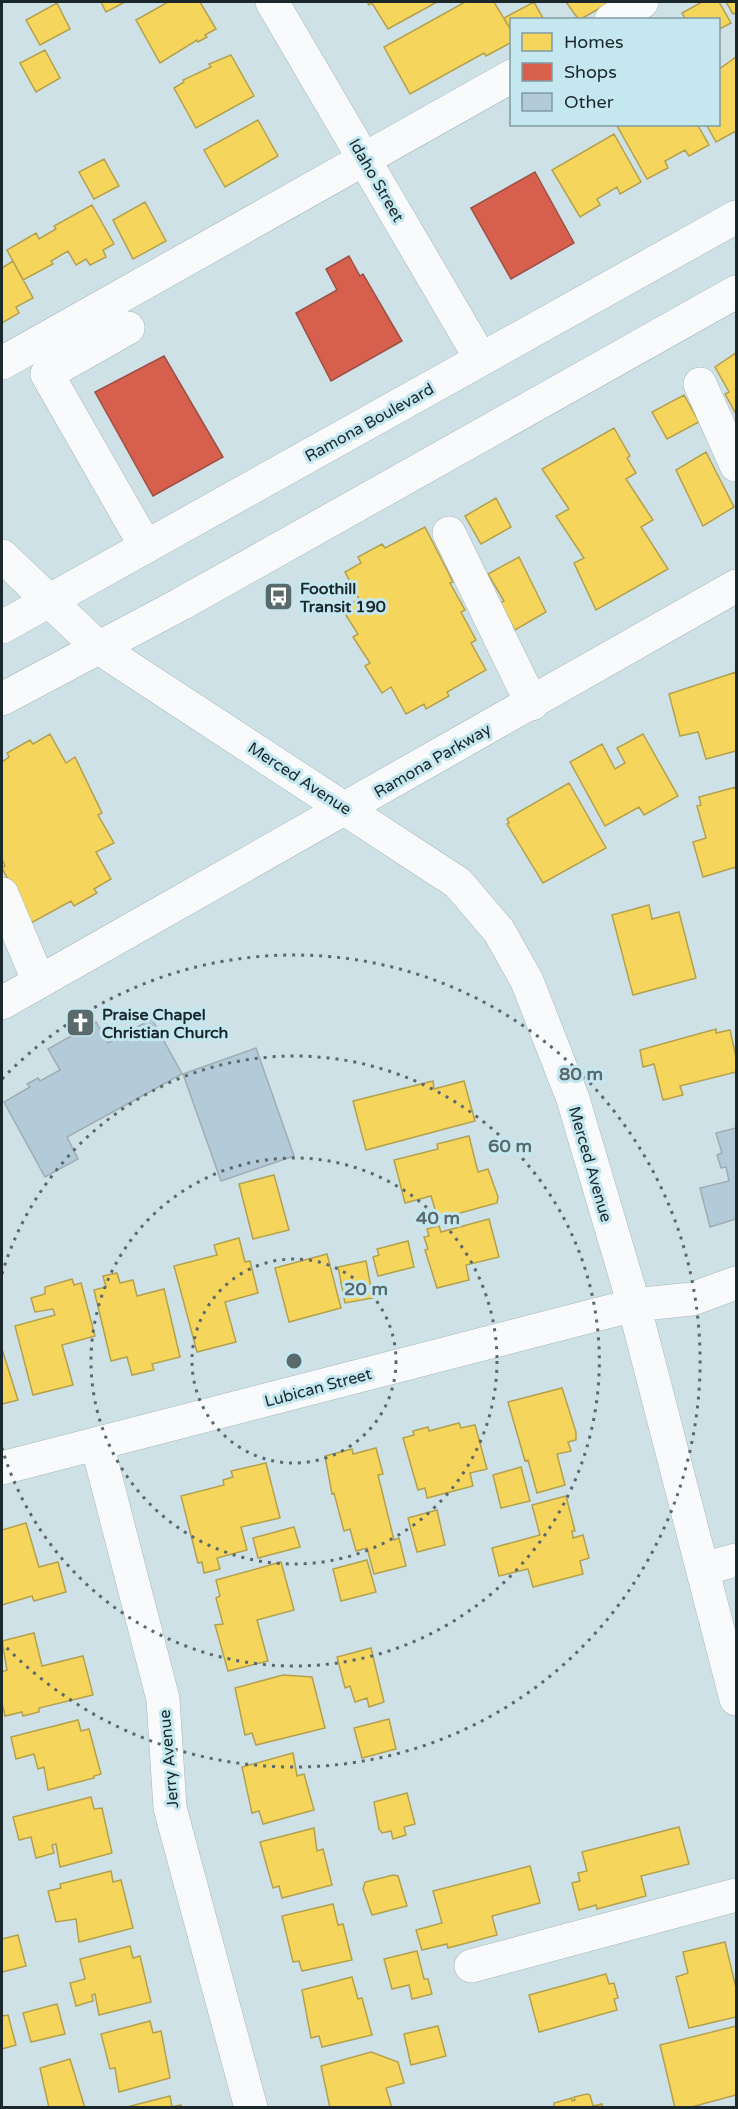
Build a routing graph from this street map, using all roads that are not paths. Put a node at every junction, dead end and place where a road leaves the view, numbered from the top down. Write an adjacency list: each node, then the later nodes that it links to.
1 (273, 2): 5 (street, Idaho Street)
2 (642, 2): 3 (street)
3 (614, 18)
4 (510, 77): 5 (street)
5 (364, 159): 9 (street, Idaho Street); 10 (street)
6 (736, 217): 9 (street, Ramona Boulevard)
7 (736, 292): 20 (street)
8 (128, 328): 10 (street)
9 (481, 359): 15 (street, Ramona Boulevard)
10 (39, 360): 11 (street); 15 (street)
11 (2, 363)
12 (700, 384): 13 (street)
13 (736, 465)
14 (449, 533): 22 (street)
15 (146, 547): 18 (street, Ramona Boulevard)
16 (2, 556): 18 (street, Merced Avenue)
17 (736, 586): 22 (street, Ramona Parkway)
18 (48, 601): 19 (street, Ramona Boulevard); 20 (street, Merced Avenue)
19 (2, 627)
20 (99, 648): 21 (street); 23 (street, Merced Avenue)
21 (2, 699)
22 (532, 704): 23 (street, Ramona Parkway)
23 (347, 809): 25 (street, Ramona Parkway); 28 (street, Merced Avenue)
24 (2, 894): 25 (street)
25 (39, 982): 26 (street, Ramona Parkway)
26 (2, 1003)
27 (736, 1284): 28 (street, Lubican Street)
28 (634, 1305): 29 (street, Lubican Street); 32 (street, Merced Avenue)
29 (97, 1444): 30 (street, Lubican Street); 36 (street, Jerry Avenue)
30 (2, 1468)
31 (736, 1560): 32 (street)
32 (703, 1569): 33 (street, Merced Avenue)
33 (736, 1699)
34 (736, 1895): 35 (street)
35 (471, 1966)
36 (251, 2108)

